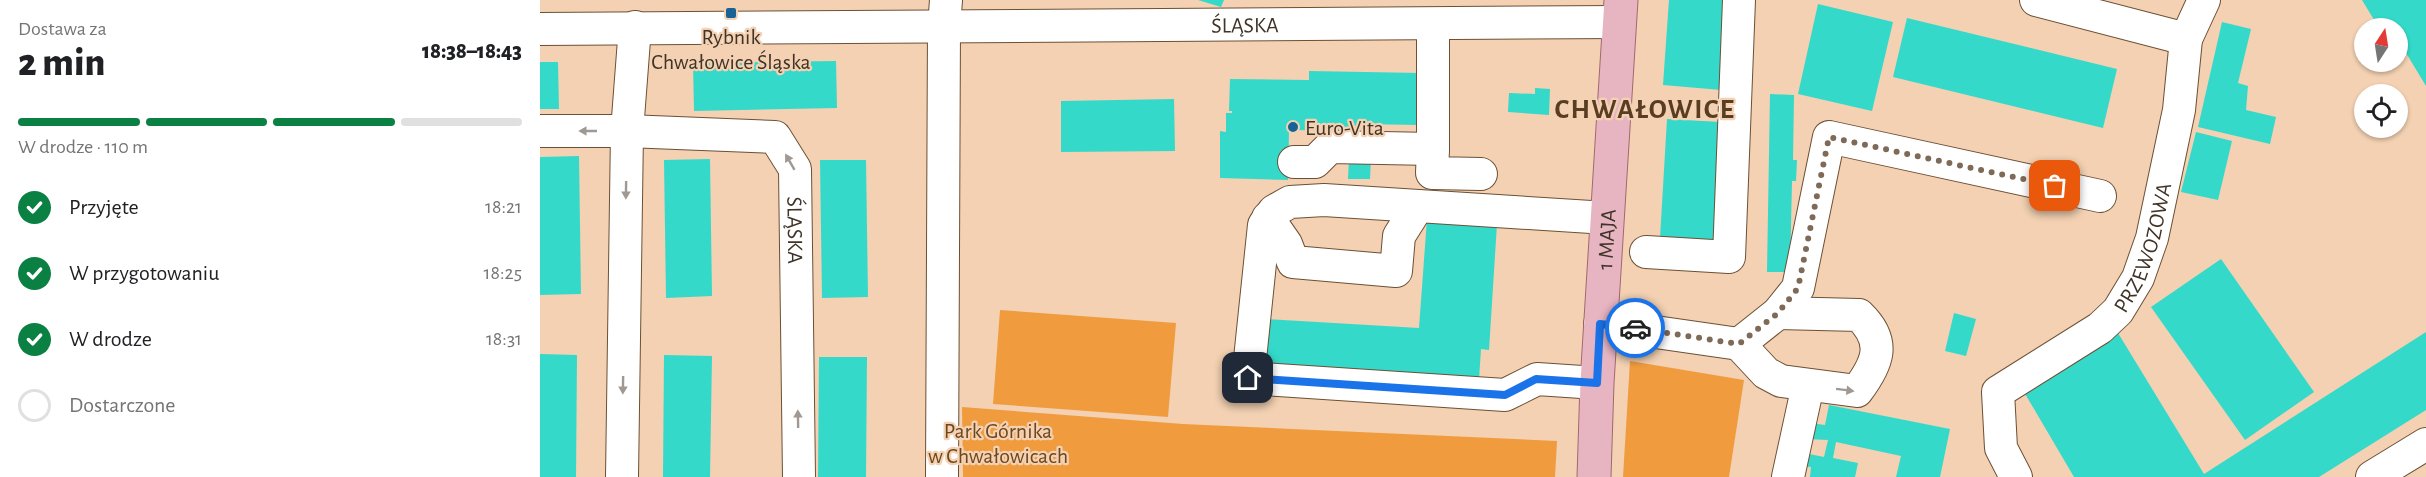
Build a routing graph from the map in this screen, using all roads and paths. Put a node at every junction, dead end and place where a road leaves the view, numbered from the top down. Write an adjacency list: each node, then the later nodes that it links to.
1 (1739, 0): 20 (street)
2 (2036, 0): 10 (street)
3 (2204, 0): 10 (street, PRZEWOZOWA)
4 (1620, 11): 7 (street, ŚLĄSKA); 19 (main road, 1 MAJA)
5 (945, 13): 6 (street, ŚLĄSKA); 8 (street, ŚLĄSKA); 29 (street)
6 (1294, 13): 7 (street, ŚLĄSKA)
7 (1433, 24): 13 (street)
8 (634, 27): 9 (street, ŚLĄSKA); 12 (street)
9 (540, 28)
10 (2186, 39): 32 (street, PRZEWOZOWA)
11 (540, 131): 12 (street, ŚLĄSKA, one-way to 11)
12 (627, 131): 27 (street, one-way to 27); 28 (street, ŚLĄSKA, one-way to 12)
13 (1433, 149): 14 (street); 15 (street)
14 (1294, 162)
15 (1481, 174)
16 (2100, 196): 21 (street)
17 (1418, 206): 18 (street); 18 (street); 19 (street)
18 (1268, 218): 24 (street)
19 (1607, 218): 22 (main road, 1 MAJA)
20 (1646, 252)
21 (1778, 313): 23 (street); 25 (street, one-way to 21)
22 (1600, 324): 23 (street); 24 (main road, 1 MAJA)
23 (1739, 344): 25 (street)
24 (1597, 383): 30 (main road, 1 MAJA)
25 (1808, 385): 31 (street)
26 (2426, 444): 33 (street)
27 (622, 477)
28 (799, 477)
29 (942, 477)
30 (1594, 477)
31 (1788, 477)
32 (2016, 477)
33 (2372, 477)

